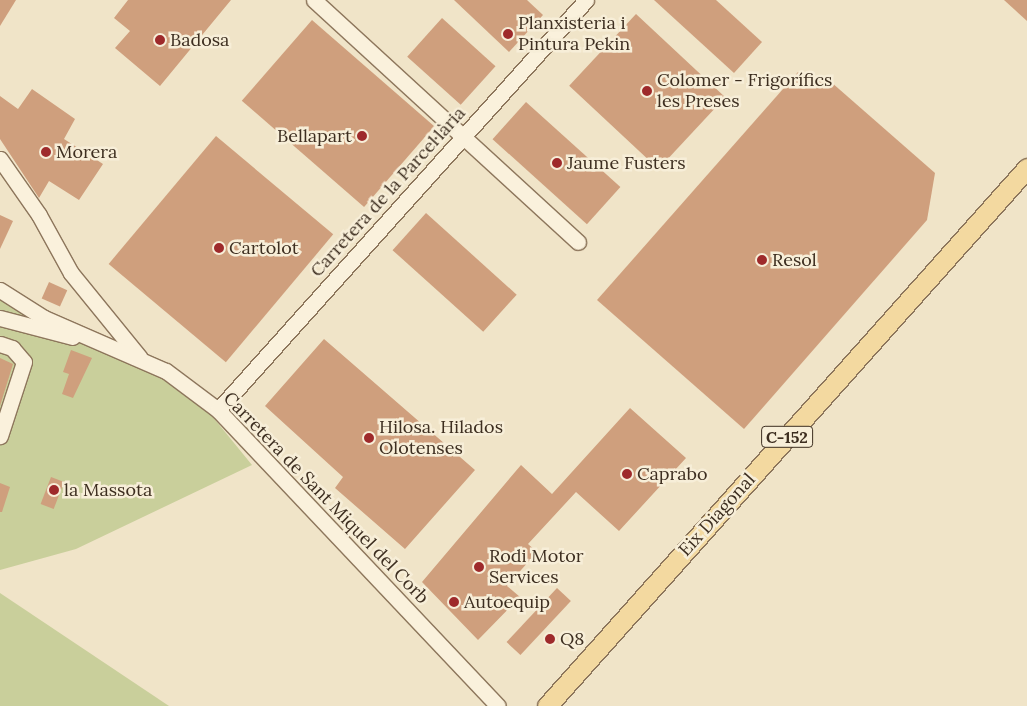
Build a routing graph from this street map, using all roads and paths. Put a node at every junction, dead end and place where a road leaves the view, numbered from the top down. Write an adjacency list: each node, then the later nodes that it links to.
1 (314, 0): 3 (street)
2 (586, 0): 3 (street, Carretera de la Parcel·lària)
3 (465, 135): 6 (street); 12 (street, Carretera de la Parcel·lària)
4 (0, 159): 11 (street)
5 (1027, 168): 15 (main road, Eix Diagonal / C-152)
6 (578, 242)
7 (0, 290): 10 (street, Carretera de Sant Miquel del Corb)
8 (0, 318): 10 (street)
9 (0, 344): 13 (street)
10 (111, 346): 11 (street, Carretera de Sant Miquel del Corb)
11 (140, 358): 12 (street, Carretera de Sant Miquel del Corb)
12 (218, 410): 14 (street, Carretera de Sant Miquel del Corb)
13 (0, 436)
14 (498, 706)
15 (547, 706)

